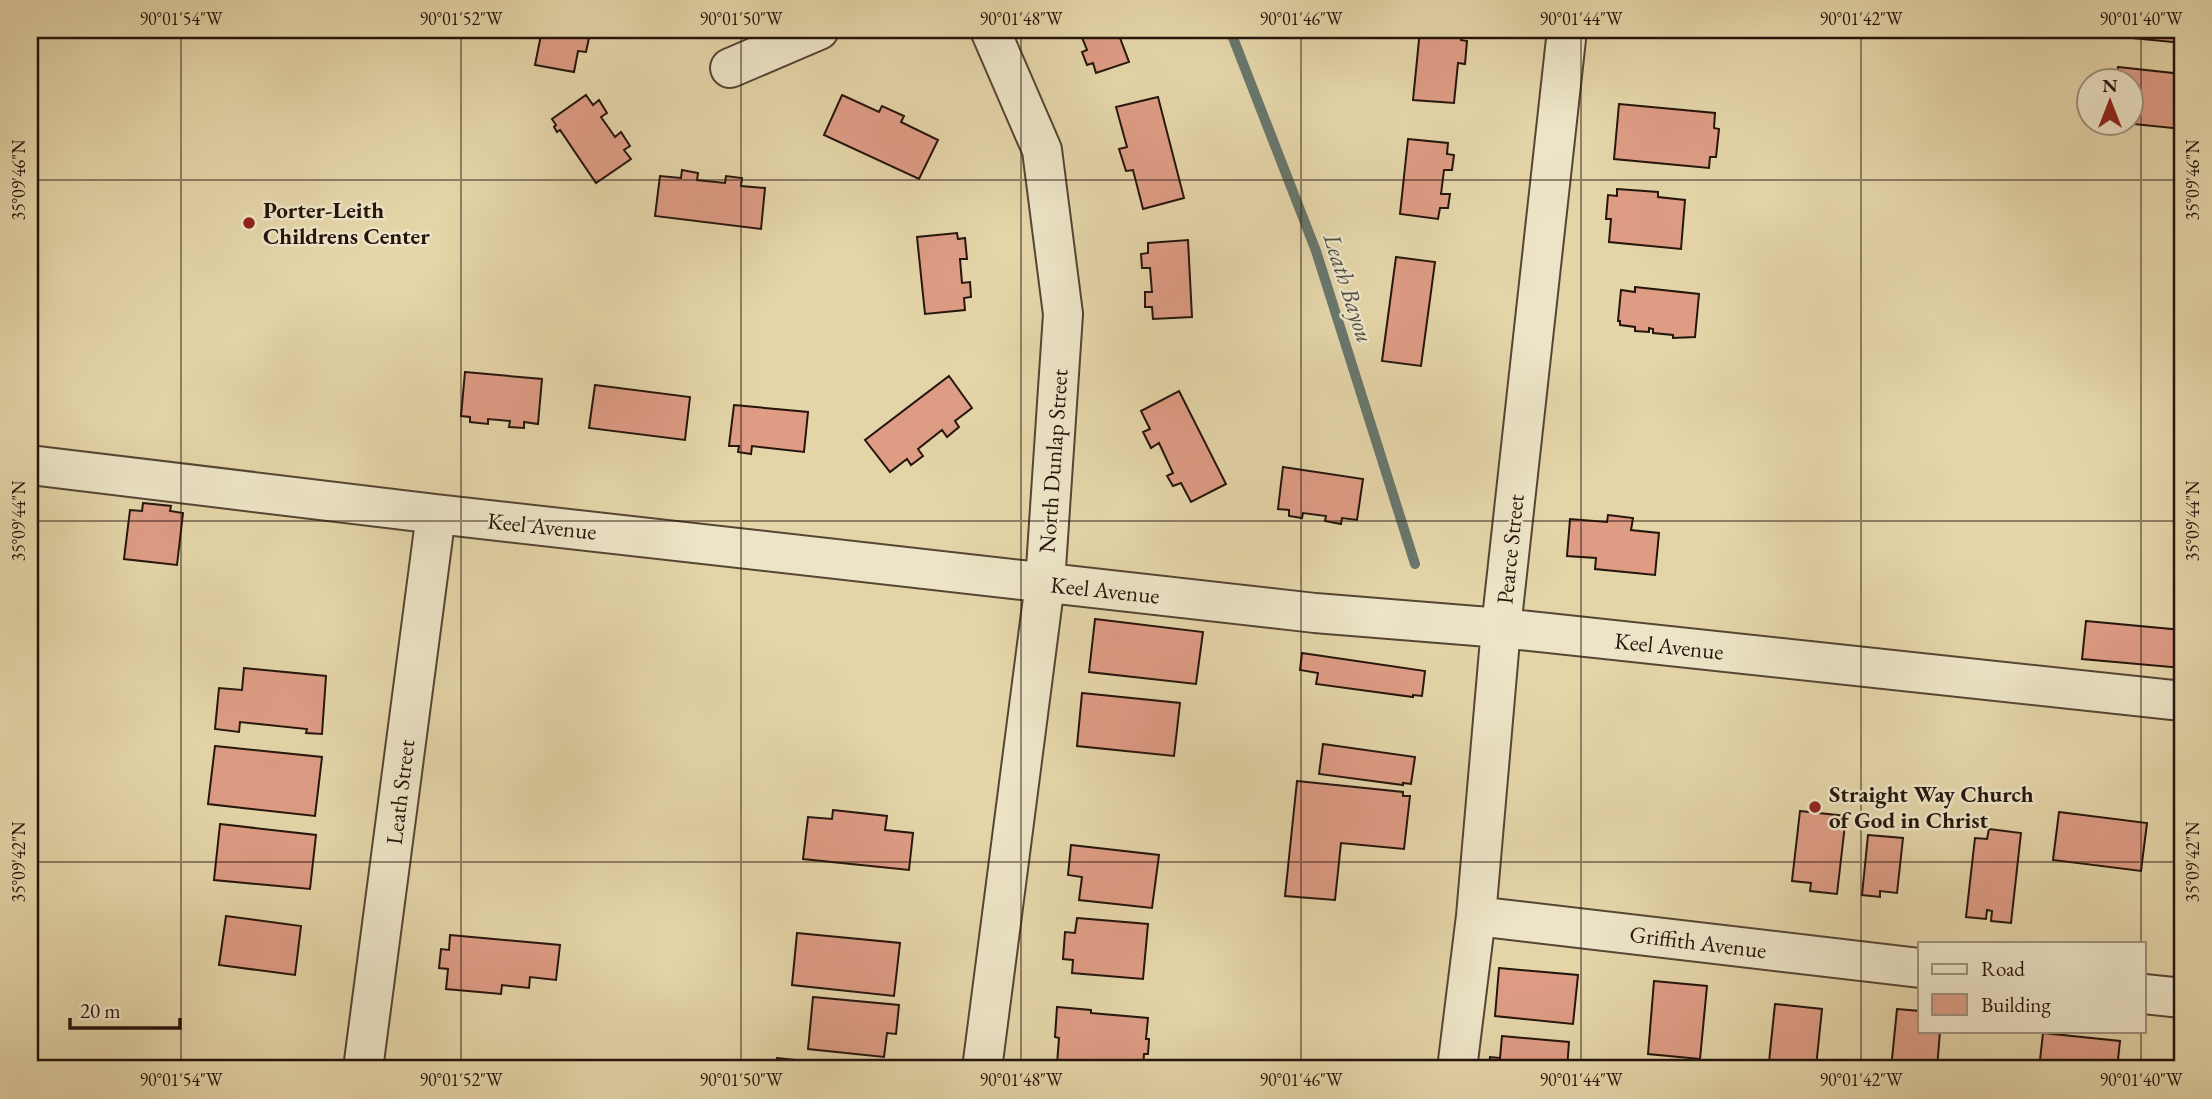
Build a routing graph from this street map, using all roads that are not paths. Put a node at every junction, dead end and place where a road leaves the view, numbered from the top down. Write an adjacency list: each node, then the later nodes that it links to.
1 (818, 30): 4 (street)
2 (990, 30): 7 (street, North Dunlap Street)
3 (1567, 30): 8 (street, Pearce Street)
4 (730, 68)
5 (30, 465): 6 (street, Keel Avenue)
6 (436, 514): 7 (street, Keel Avenue); 14 (street, Leath Street)
7 (1045, 583): 8 (street, Keel Avenue); 15 (street, North Dunlap Street)
8 (1501, 628): 9 (street, Keel Avenue); 10 (street, Pearce Street)
9 (2182, 701)
10 (1476, 916): 11 (street, Griffith Avenue); 16 (street, Pearce Street)
11 (1918, 968)
12 (2146, 994): 13 (street)
13 (2182, 998)
14 (363, 1069)
15 (982, 1069)
16 (1457, 1069)

